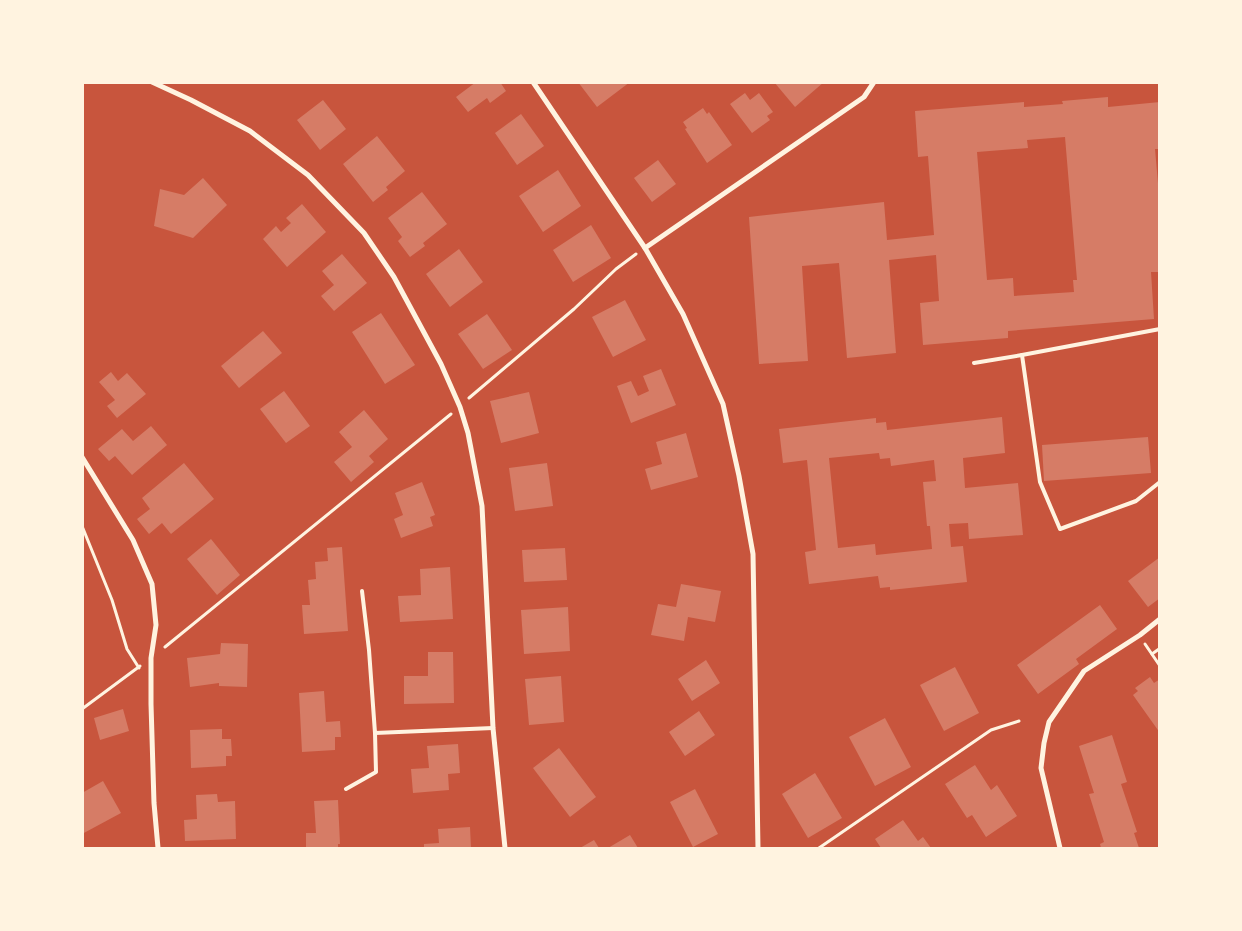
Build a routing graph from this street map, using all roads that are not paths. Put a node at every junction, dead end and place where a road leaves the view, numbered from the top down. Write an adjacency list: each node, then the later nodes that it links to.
1 (152, 82): 12 (street)
2 (533, 82): 4 (street)
3 (874, 82): 4 (street)
4 (645, 248): 17 (street)
5 (1160, 329): 6 (lane)
6 (1022, 355): 7 (lane); 9 (lane)
7 (974, 363)
8 (82, 457): 15 (street)
9 (1160, 482)
10 (362, 591): 13 (lane)
11 (1160, 619): 18 (street)
12 (492, 728): 13 (lane); 16 (street)
13 (375, 733): 14 (lane)
14 (346, 789)
15 (158, 848)
16 (505, 848)
17 (758, 848)
18 (1060, 848)

